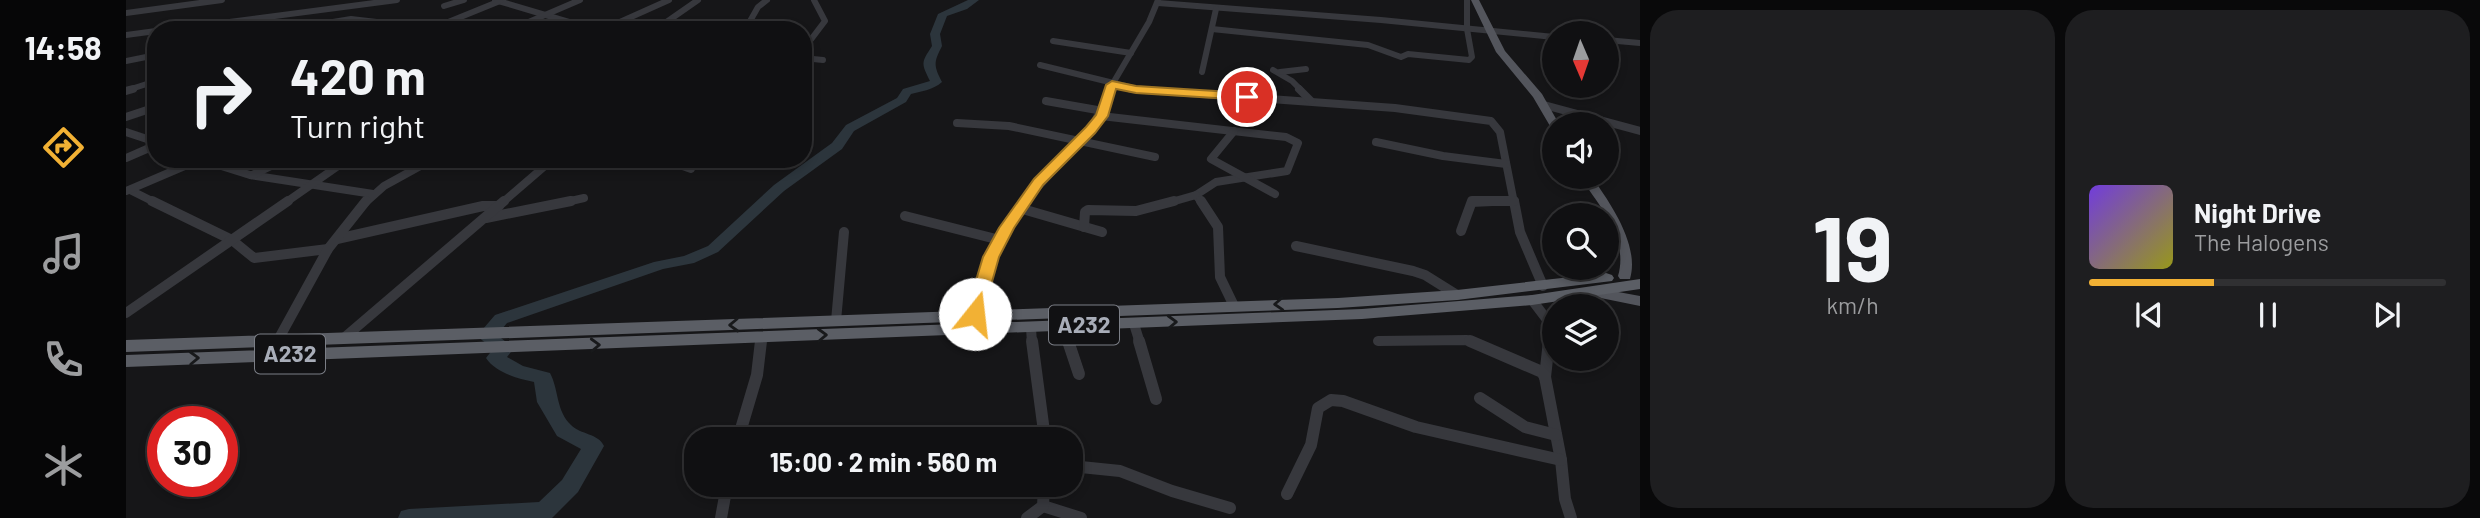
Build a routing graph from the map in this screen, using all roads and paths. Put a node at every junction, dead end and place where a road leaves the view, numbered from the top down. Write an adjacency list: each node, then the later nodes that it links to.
1 (222, 0): 16 (street)
2 (397, 0): 15 (street)
3 (464, 0): 13 (street)
4 (499, 0): 17 (street); 22 (street)
5 (580, 0): 17 (street)
6 (669, 0): 25 (street)
7 (698, 0): 26 (street)
8 (767, 0): 27 (street)
9 (814, 0): 34 (street)
10 (1468, 0): 11 (street); 29 (street)
11 (1475, 0): 30 (main road)
12 (1158, 1): 14 (street); 38 (street)
13 (444, 6)
14 (1216, 9): 28 (street); 29 (street)
15 (336, 10): 18 (street); 19 (street)
16 (126, 13)
17 (542, 15): 23 (street); 24 (street)
18 (339, 19): 20 (street); 21 (street)
19 (244, 21)
20 (329, 21)
21 (358, 21)
22 (450, 21)
23 (529, 21)
24 (564, 21)
25 (622, 21)
26 (668, 21)
27 (750, 21)
28 (1212, 29): 29 (street); 45 (street)
29 (1467, 29): 30 (street)
30 (1491, 31): 33 (street); 51 (main road)
31 (147, 32): 32 (street)
32 (126, 35)
33 (1542, 36)
34 (812, 38)
35 (1053, 41): 38 (street)
36 (1619, 41): 37 (street)
37 (1640, 43)
38 (1131, 53): 47 (street)
39 (147, 57): 42 (street)
40 (812, 59): 41 (street)
41 (823, 60)
42 (126, 61)
43 (1040, 65): 47 (street)
44 (1306, 69): 50 (street)
45 (1202, 72)
46 (147, 84): 48 (street)
47 (1112, 85): 50 (street); 54 (street)
48 (126, 91)
49 (1046, 101): 54 (street)
50 (1311, 101): 66 (street)
51 (1544, 105): 53 (main road); 58 (street)
52 (147, 110): 55 (street)
53 (1548, 112)
54 (1102, 113): 57 (street); 60 (street)
55 (126, 117)
56 (957, 123): 60 (street)
57 (1234, 131): 74 (street); 74 (street)
58 (1640, 131)
59 (128, 135): 61 (street)
60 (1080, 140): 64 (street); 84 (street)
61 (147, 141)
62 (1377, 142): 66 (street)
63 (147, 148): 65 (street)
64 (1155, 157)
65 (126, 158)
66 (1506, 164): 82 (street)
67 (180, 168): 77 (street)
68 (228, 168): 73 (street)
69 (266, 168): 73 (street)
70 (335, 168): 75 (street)
71 (418, 168): 78 (street)
72 (543, 168): 83 (street)
73 (250, 175): 75 (street)
74 (1243, 177): 79 (street); 80 (street)
75 (312, 184): 78 (street); 92 (street)
76 (1595, 189): 94 (main road)
77 (128, 191): 92 (street)
78 (373, 194): 91 (street)
79 (1275, 194)
80 (1196, 195): 87 (street); 102 (street)
81 (584, 198): 86 (street)
82 (1514, 201): 88 (street); 99 (street)
83 (499, 206): 86 (street); 91 (street)
84 (1019, 208): 87 (street); 93 (street)
85 (905, 216): 93 (street)
86 (485, 219): 110 (street)
87 (1084, 227): 90 (street)
88 (1461, 230)
89 (844, 232): 105 (street)
90 (1102, 232)
91 (337, 239): 96 (street)
92 (232, 240): 96 (street); 103 (street)
93 (999, 240): 104 (street)
94 (1636, 245): 97 (main road)
95 (1296, 246): 100 (street)
96 (328, 249): 112 (street)
97 (1635, 278): 98 (highway, A232); 99 (highway, A232)
98 (1590, 291): 99 (highway, A232); 101 (main road)
99 (1537, 293): 100 (highway, A232); 106 (highway, A232, one-way to 99); 118 (street)
100 (1457, 295): 102 (highway, A232, one-way to 102)
101 (1640, 300)
102 (1234, 306): 104 (highway, A232)
103 (126, 313)
104 (975, 314): 107 (highway, A232)
105 (836, 321): 107 (highway, A232); 114 (highway, A232, one-way to 114)
106 (1134, 324): 108 (highway, A232); 120 (street)
107 (885, 326): 109 (highway, A232); 111 (highway, A232, one-way to 107)
108 (1063, 326): 109 (highway, A232); 117 (street)
109 (1031, 328): 122 (street)
110 (345, 337): 112 (highway, A232); 114 (highway, A232)
111 (761, 338): 114 (highway, A232, one-way to 111); 121 (street)
112 (278, 340): 115 (highway, A232)
113 (1378, 341): 118 (street)
114 (450, 342): 116 (highway, A232, one-way to 114)
115 (126, 346)
116 (126, 361)
117 (1079, 374)
118 (1545, 377): 123 (street)
119 (1479, 398): 123 (street)
120 (1156, 399)
121 (742, 427)
122 (1044, 427)
123 (1556, 435): 124 (street)
124 (1561, 460): 126 (street); 134 (street)
125 (1083, 467): 130 (street)
126 (1287, 494)
127 (725, 497): 131 (street)
128 (1043, 497): 129 (street)
129 (1043, 506): 132 (street); 133 (street)
130 (1230, 508)
131 (721, 518)
132 (1027, 518)
133 (1081, 518)
134 (1571, 518)

